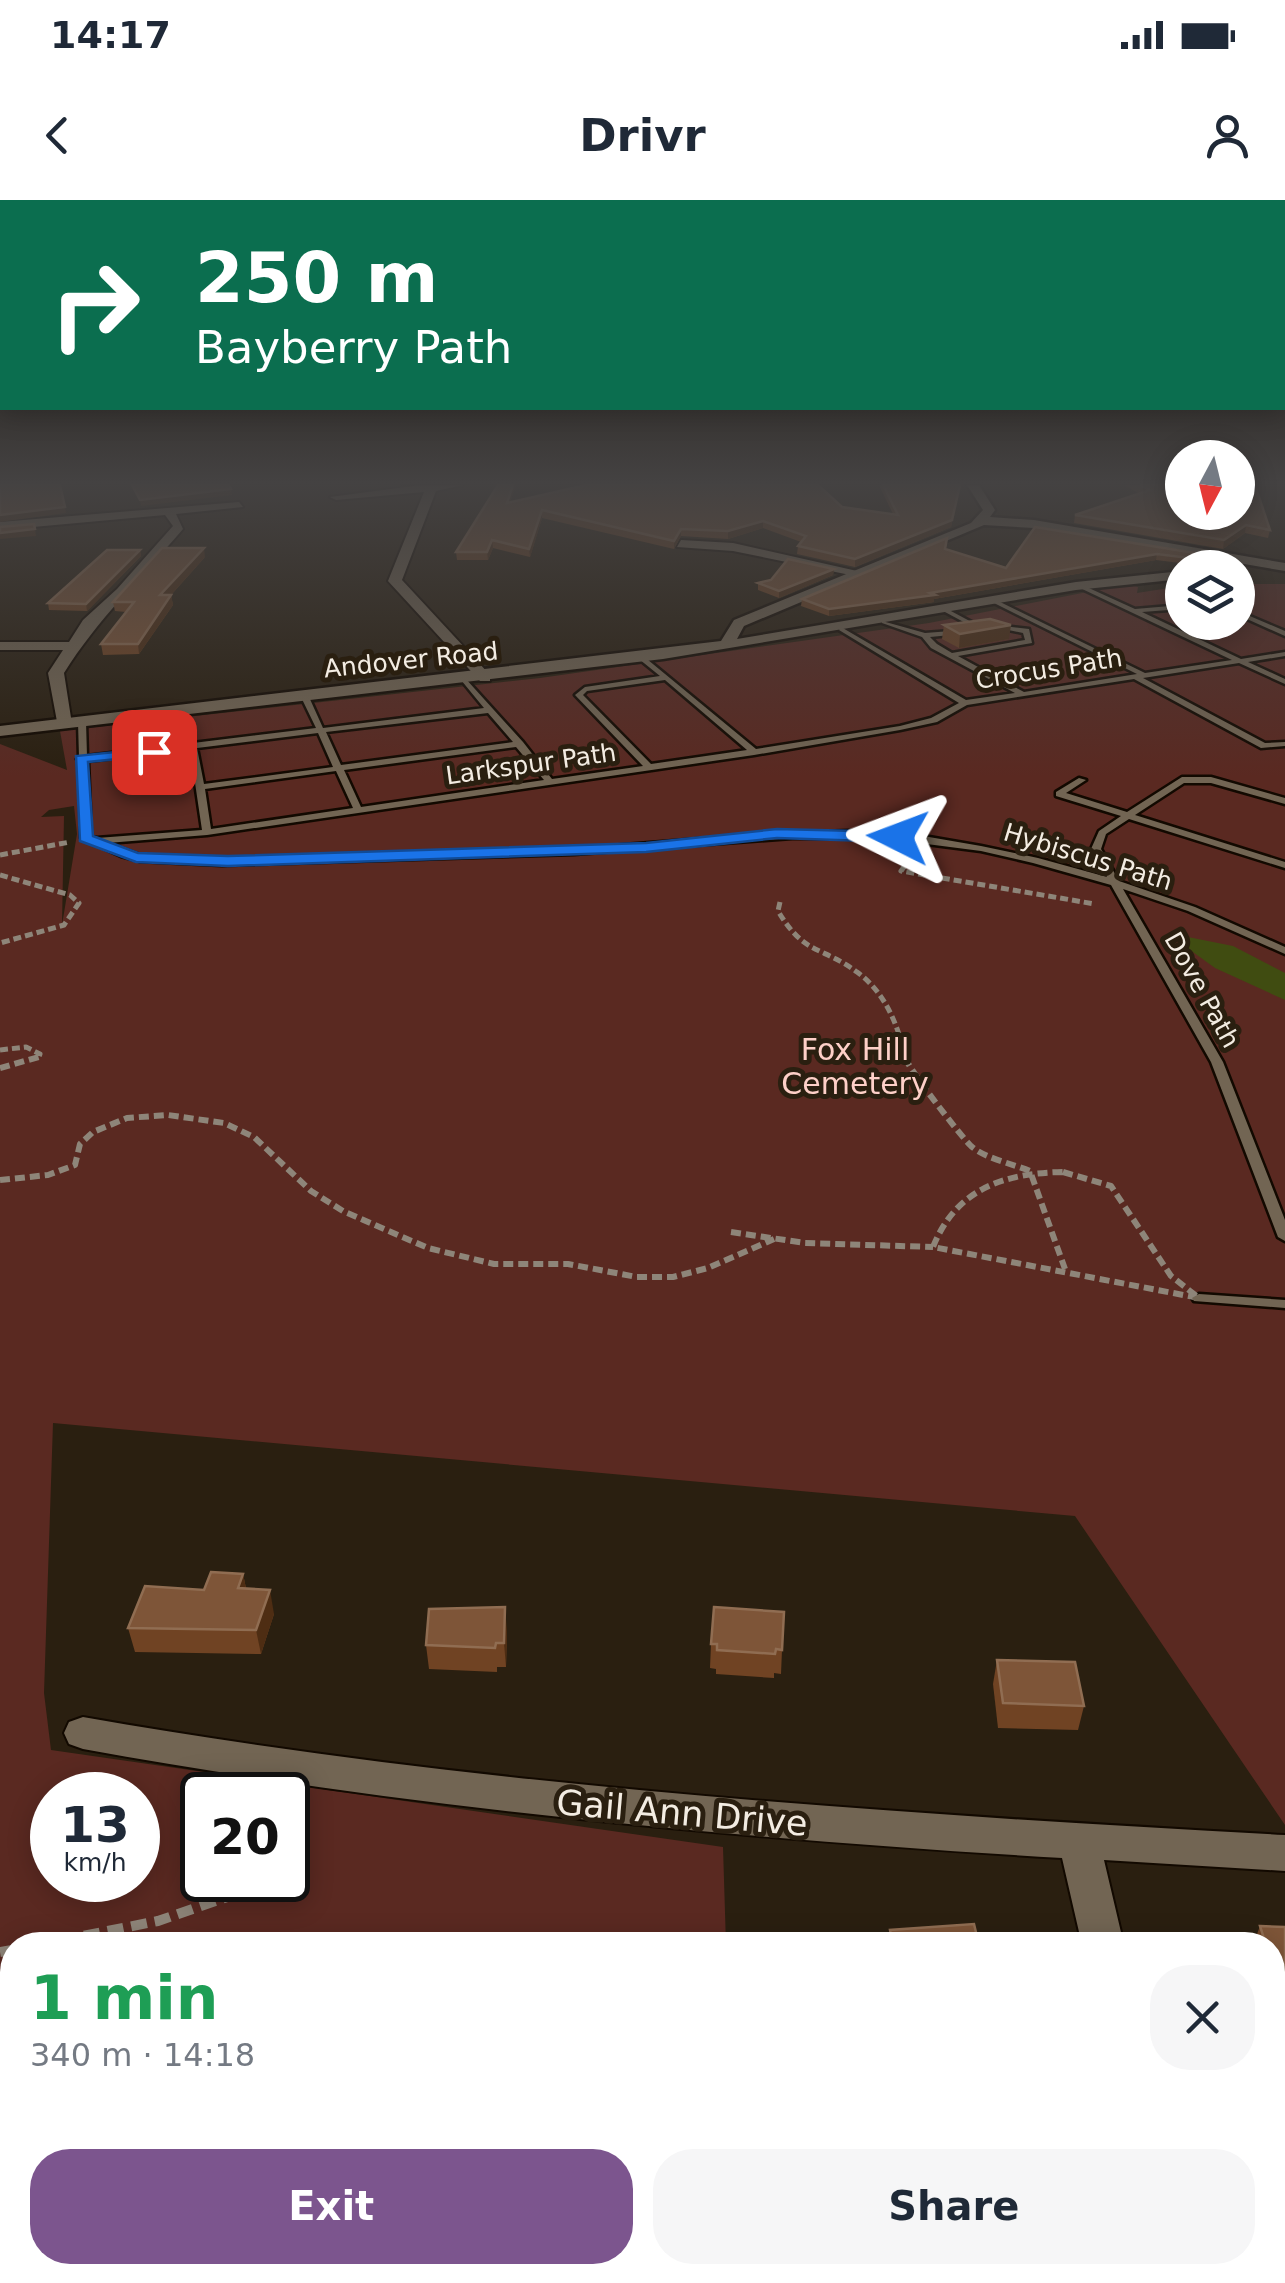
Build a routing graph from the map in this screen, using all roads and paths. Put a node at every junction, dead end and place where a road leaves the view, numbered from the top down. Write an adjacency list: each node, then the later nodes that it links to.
1 (131, 582): 17 (street)
2 (396, 582): 24 (street)
3 (838, 582): 18 (main road)
4 (1115, 582): 5 (main road, Andover Road)
5 (1080, 586): 6 (main road, Andover Road); 9 (lane)
6 (994, 601): 8 (main road, Andover Road); 23 (lane)
7 (1165, 609): 9 (lane)
8 (947, 610): 11 (main road, Andover Road); 12 (lane)
9 (1135, 612): 22 (lane)
10 (1255, 621): 14 (lane)
11 (884, 622): 13 (main road, Andover Road); 15 (lane)
12 (975, 626): 15 (lane); 20 (lane)
13 (842, 629): 18 (main road, Andover Road); 30 (lane)
14 (1285, 634)
15 (925, 635): 20 (lane)
16 (0, 646): 17 (street)
17 (72, 646): 32 (street)
18 (728, 646): 21 (main road, Andover Road)
19 (1285, 654): 22 (lane, Crocus Path)
20 (952, 655): 28 (lane)
21 (642, 657): 24 (main road, Andover Road); 25 (lane)
22 (1240, 661): 23 (lane, Crocus Path); 27 (lane)
23 (1139, 675): 28 (lane, Crocus Path); 37 (lane)
24 (485, 678): 26 (main road, Andover Road)
25 (665, 678): 39 (lane); 42 (lane)
26 (465, 680): 29 (main road, Andover Road); 31 (lane)
27 (1285, 682)
28 (1022, 694): 30 (lane, Crocus Path)
29 (305, 698): 32 (main road, Andover Road); 34 (lane)
30 (964, 703): 39 (lane, Larkspur Path)
31 (492, 710): 34 (lane); 35 (lane)
32 (72, 723): 33 (main road, Andover Road); 41 (lane)
33 (0, 731)
34 (318, 733): 38 (lane); 43 (lane)
35 (520, 744): 43 (lane); 45 (lane)
36 (1285, 744): 37 (lane)
37 (1266, 746): 40 (lane)
38 (194, 749): 41 (lane); 46 (lane)
39 (754, 752): 42 (lane, Larkspur Path)
40 (1285, 756)
41 (81, 759): 51 (lane)
42 (648, 767): 45 (lane, Larkspur Path)
43 (336, 769): 46 (lane); 48 (lane)
44 (1082, 780): 49 (lane)
45 (549, 781): 48 (lane, Larkspur Path)
46 (200, 787): 50 (lane)
47 (1285, 801): 49 (lane, Dove Path)
48 (358, 810): 50 (lane, Larkspur Path)
49 (1128, 816): 54 (lane); 56 (lane, Dove Path)
50 (207, 832): 51 (lane, Larkspur Path)
51 (91, 839): 52 (lane, Hybiscus Path); 53 (path)
52 (924, 840): 56 (lane, Hybiscus Path); 58 (path)
53 (0, 856)
54 (1285, 865)
55 (0, 875): 59 (path)
56 (1116, 884): 60 (lane, Hybiscus Path); 66 (lane, Dove Path)
57 (780, 902): 63 (path)
58 (1095, 904)
59 (0, 944)
60 (1285, 951)
61 (0, 1050): 62 (path)
62 (0, 1068)
63 (1030, 1171): 68 (path); 69 (path); 70 (path)
64 (0, 1180): 67 (path)
65 (731, 1232): 67 (path)
66 (1285, 1238)
67 (774, 1239): 68 (path)
68 (933, 1247): 69 (path)
69 (1066, 1270): 70 (path)
70 (1199, 1298): 71 (lane)
71 (1285, 1304)
72 (83, 1734): 73 (street, Gail Ann Drive)
73 (1079, 1842): 74 (street, Gail Ann Drive); 77 (street)
74 (1285, 1854)
75 (213, 1902): 76 (path)
76 (103, 1932)
77 (1100, 1932)

